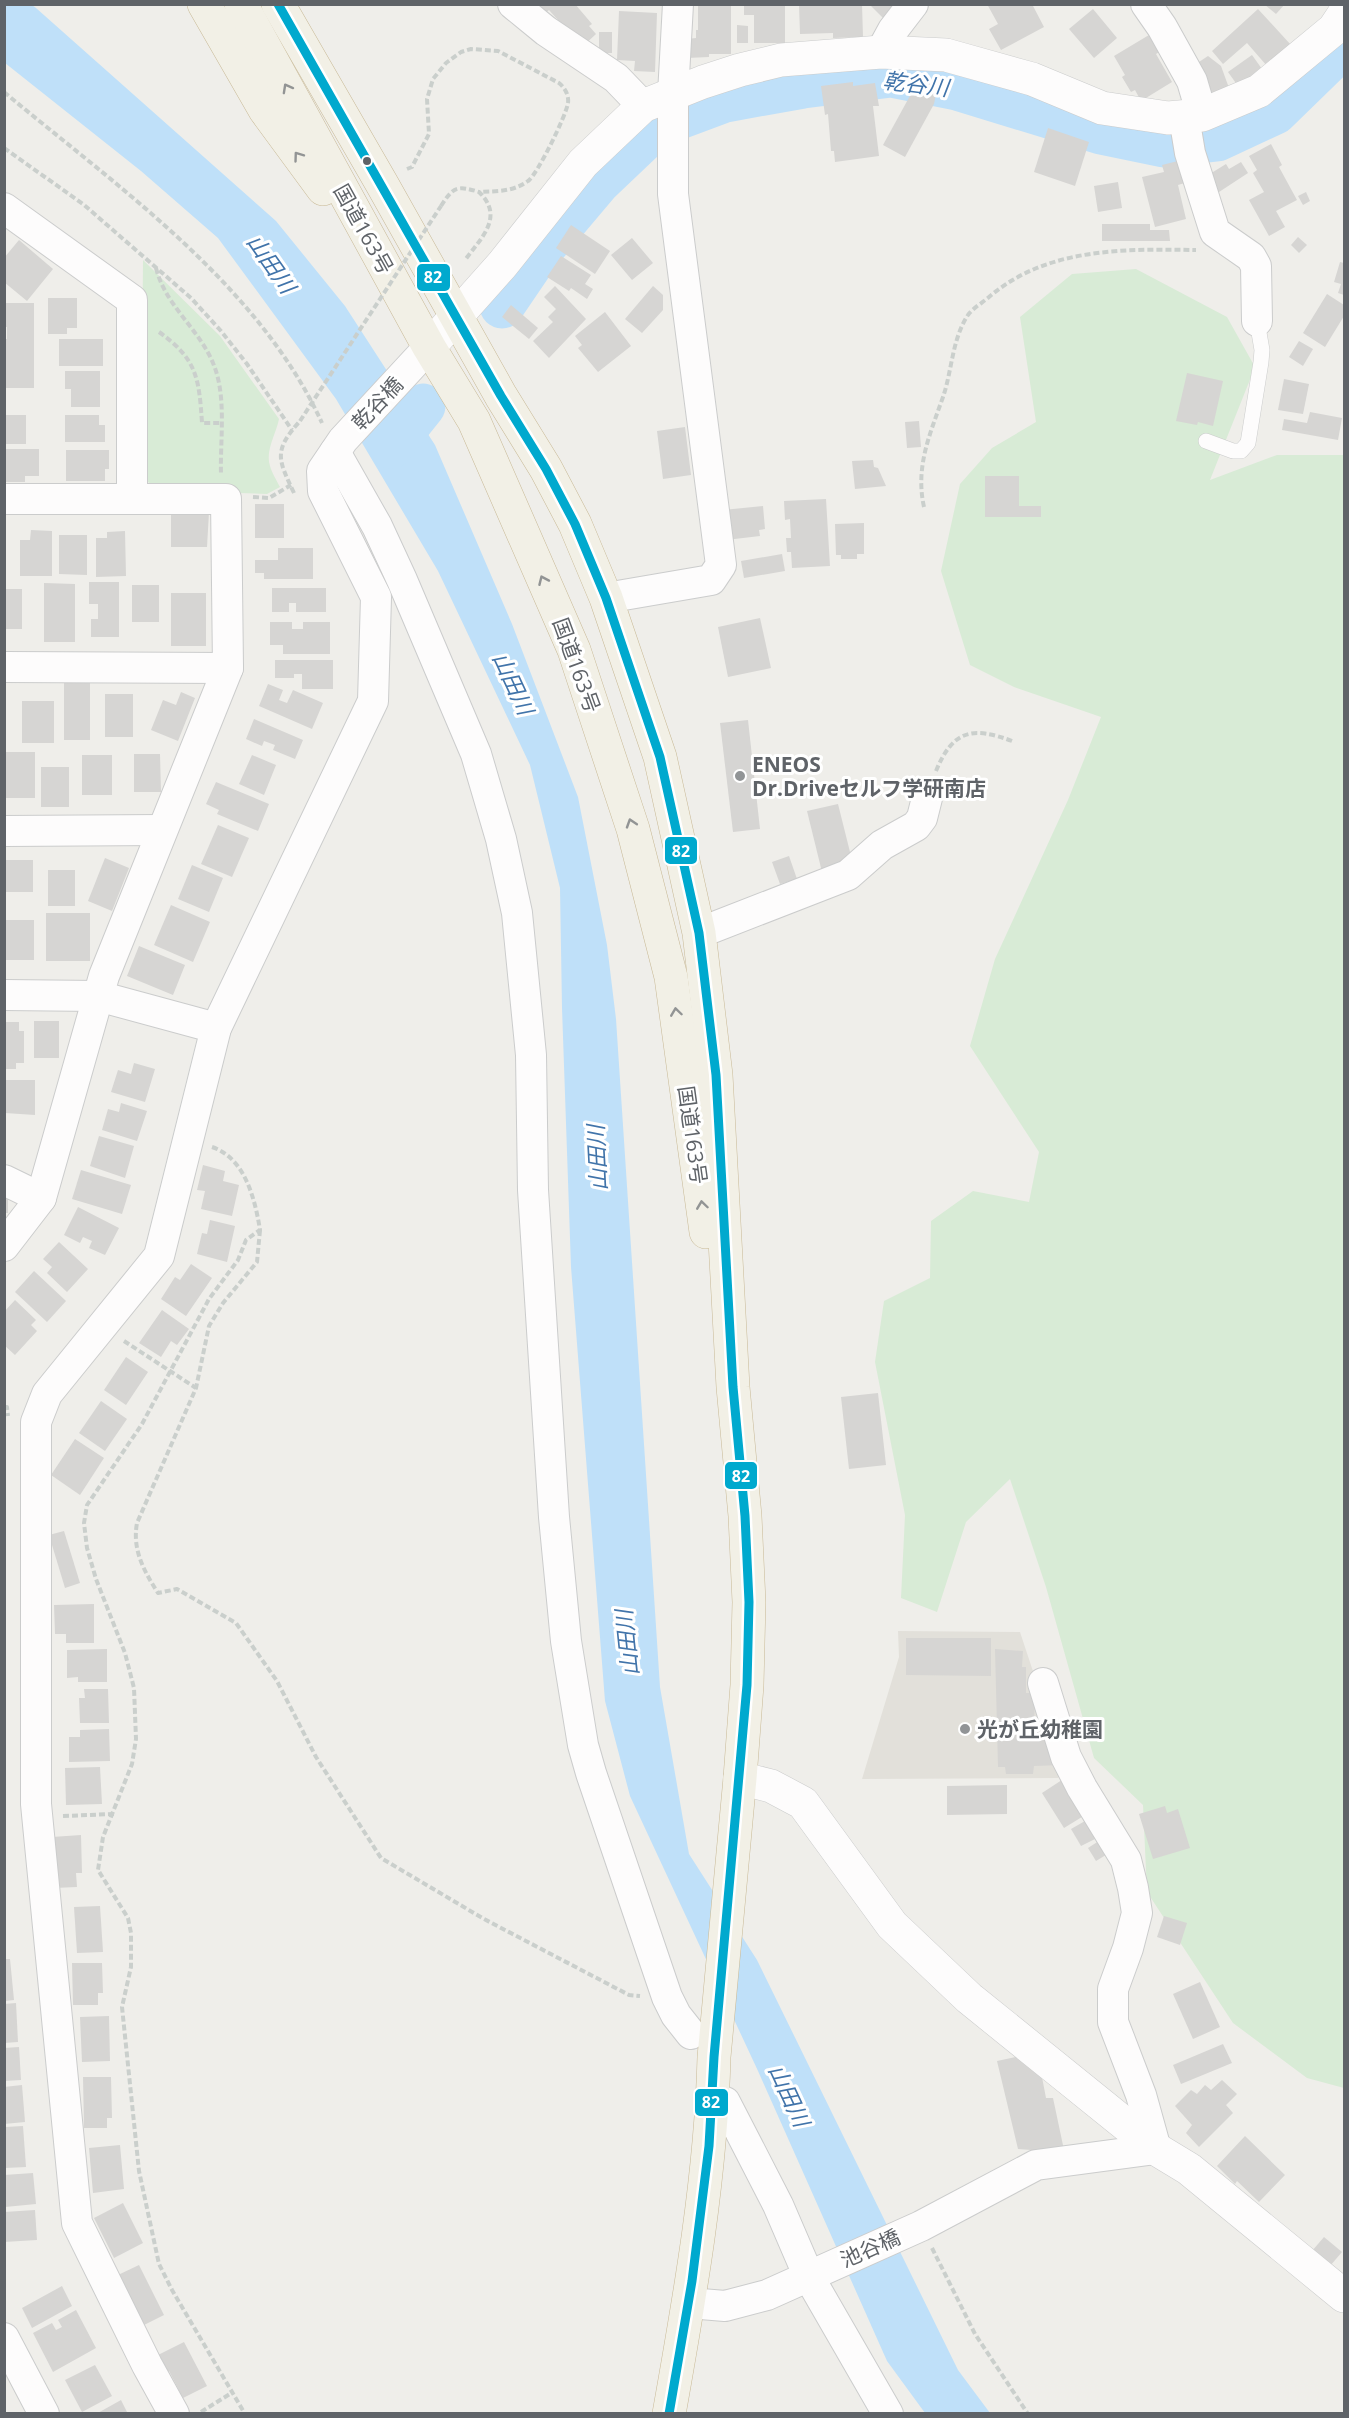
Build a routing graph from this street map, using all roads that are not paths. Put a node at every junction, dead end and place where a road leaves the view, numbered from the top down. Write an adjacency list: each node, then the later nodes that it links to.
1 (204, 4): 14 (highway, one-way to 1)
2 (241, 4): 14 (highway, 国道163号, one-way to 2)
3 (278, 4): 15 (highway, 国道163号)
4 (513, 4): 11 (street)
5 (678, 4): 10 (street)
6 (913, 4): 9 (street)
7 (1146, 4): 12 (street)
8 (1344, 14): 12 (street)
9 (881, 52): 10 (street); 12 (street)
10 (673, 94): 11 (street); 22 (street)
11 (643, 106): 15 (street)
12 (1191, 129): 16 (street)
13 (4, 208): 20 (street)
14 (375, 250): 17 (highway, 国道163号)
15 (455, 316): 17 (street); 22 (highway, 国道163号)
16 (1257, 321): 18 (lane)
17 (420, 357): 19 (street, 乾谷橋); 35 (highway, 国道163号, one-way to 17)
18 (1206, 441)
19 (339, 446): 31 (street, 乾谷橋); 38 (street)
20 (132, 498): 21 (street); 24 (street)
21 (4, 499)
22 (606, 598): 28 (highway, 国道163号)
23 (4, 667): 24 (street)
24 (228, 668): 26 (street)
25 (928, 794): 28 (street)
26 (162, 830): 27 (street); 30 (street)
27 (4, 831)
28 (699, 933): 35 (highway, 国道163号)
29 (4, 995): 30 (street)
30 (98, 996): 31 (street); 33 (street)
31 (216, 1028): 46 (street, 乾谷橋)
32 (4, 1180): 33 (street)
33 (41, 1198): 34 (street)
34 (4, 1246)
35 (733, 1387): 37 (highway, 国道163号)
36 (1043, 1683): 40 (street)
37 (740, 1778): 40 (street); 43 (highway, 国道163号)
38 (692, 2034)
39 (726, 2102): 41 (street)
40 (1156, 2149): 41 (street, 池谷橋); 42 (street)
41 (815, 2274): 43 (street, 池谷橋); 48 (street)
42 (1344, 2296)
43 (689, 2303): 47 (highway, 国道163号)
44 (4, 2338): 45 (street)
45 (44, 2414)
46 (174, 2414)
47 (669, 2414)
48 (888, 2414)

